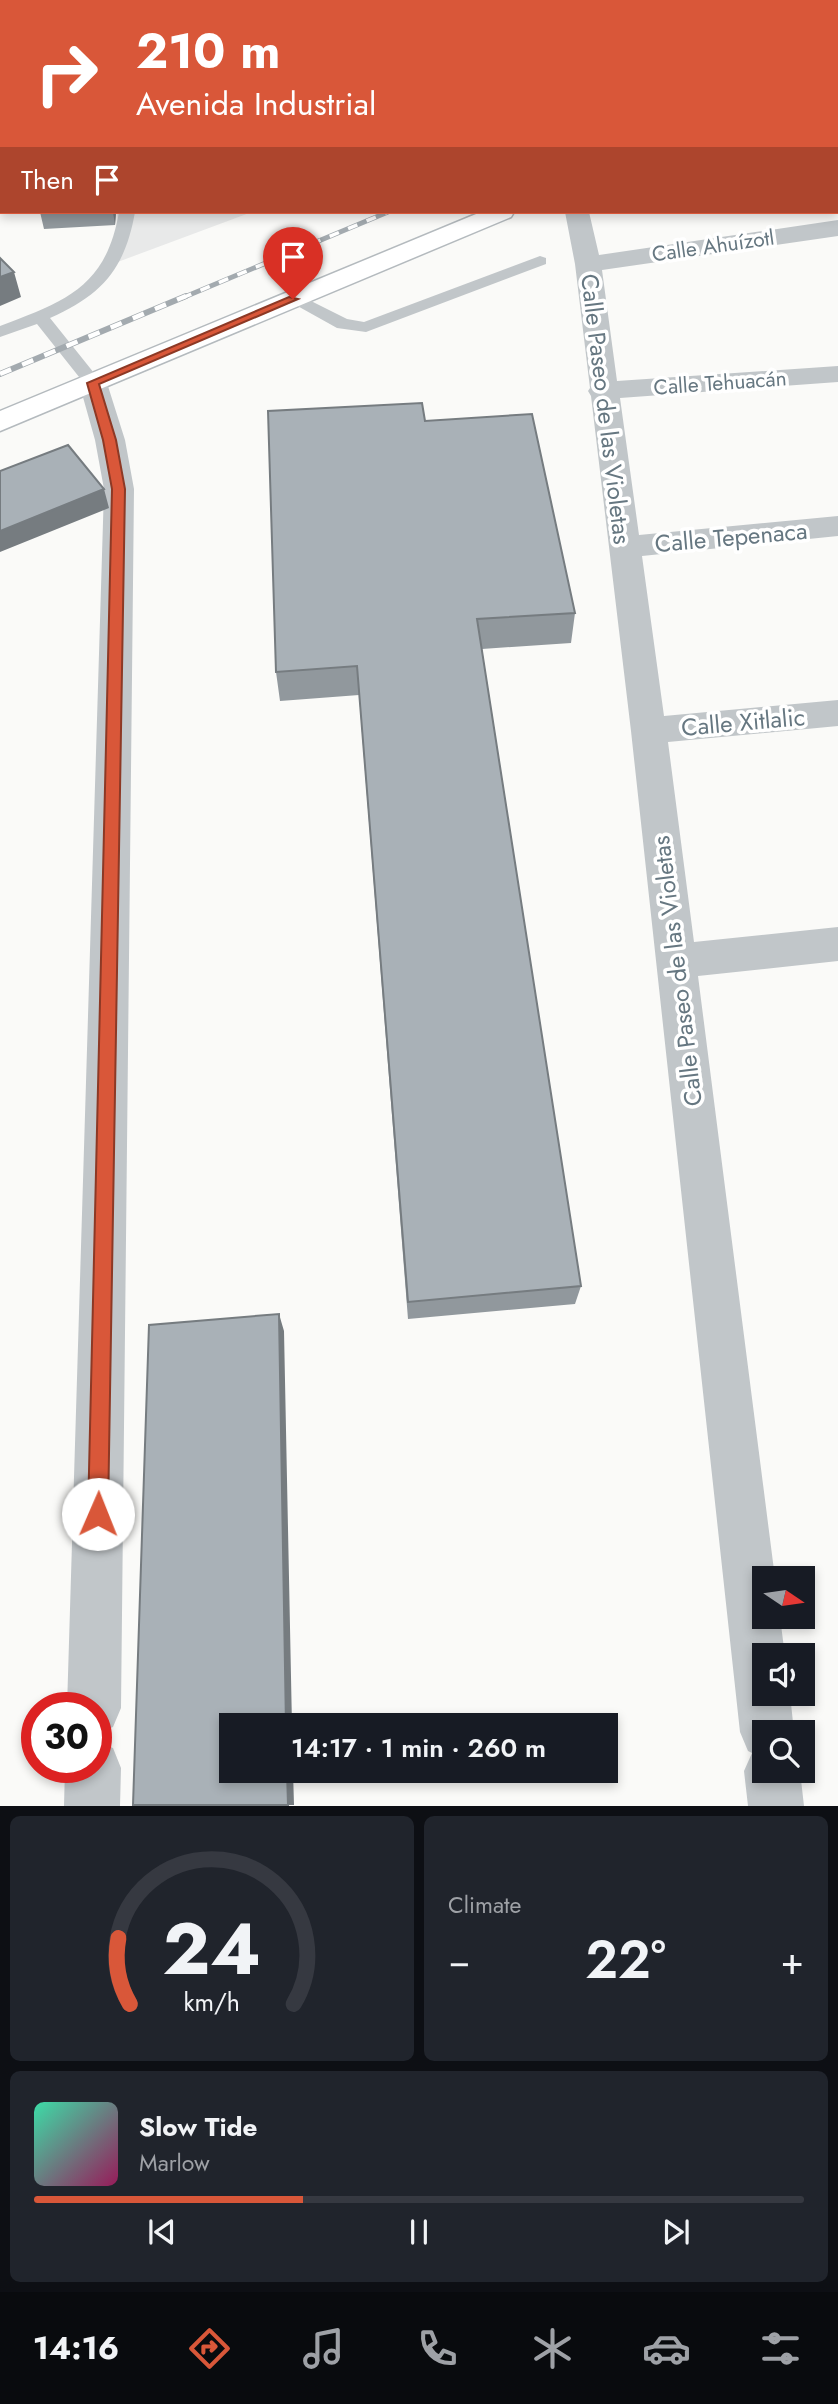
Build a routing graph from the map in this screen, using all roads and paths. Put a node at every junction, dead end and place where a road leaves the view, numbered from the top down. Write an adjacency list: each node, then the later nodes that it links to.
1 (127, 214): 8 (lane)
2 (497, 214): 7 (street)
3 (577, 214): 6 (street, Calle Paseo de las Violetas)
4 (838, 228): 6 (street, Calle Ahuízotl)
5 (540, 261): 7 (lane)
6 (588, 264): 12 (street, Calle Paseo de las Violetas)
7 (293, 299): 11 (street)
8 (40, 317): 9 (lane); 11 (lane)
9 (0, 332)
10 (838, 374): 12 (street, Calle Tehuacán)
11 (93, 383): 13 (street); 20 (street)
12 (602, 391): 15 (street, Calle Paseo de las Violetas)
13 (0, 422)
14 (838, 526): 15 (street, Calle Tepenaca)
15 (624, 547): 17 (street, Calle Paseo de las Violetas)
16 (838, 713): 17 (street, Calle Xitlalic)
17 (649, 731): 19 (street, Calle Paseo de las Violetas)
18 (838, 944): 19 (street)
19 (676, 961): 21 (street, Calle Paseo de las Violetas)
20 (94, 1692)
21 (766, 1720)
22 (93, 1783): 24 (street)
23 (773, 1783): 25 (street)
24 (92, 1805)
25 (776, 1805)

